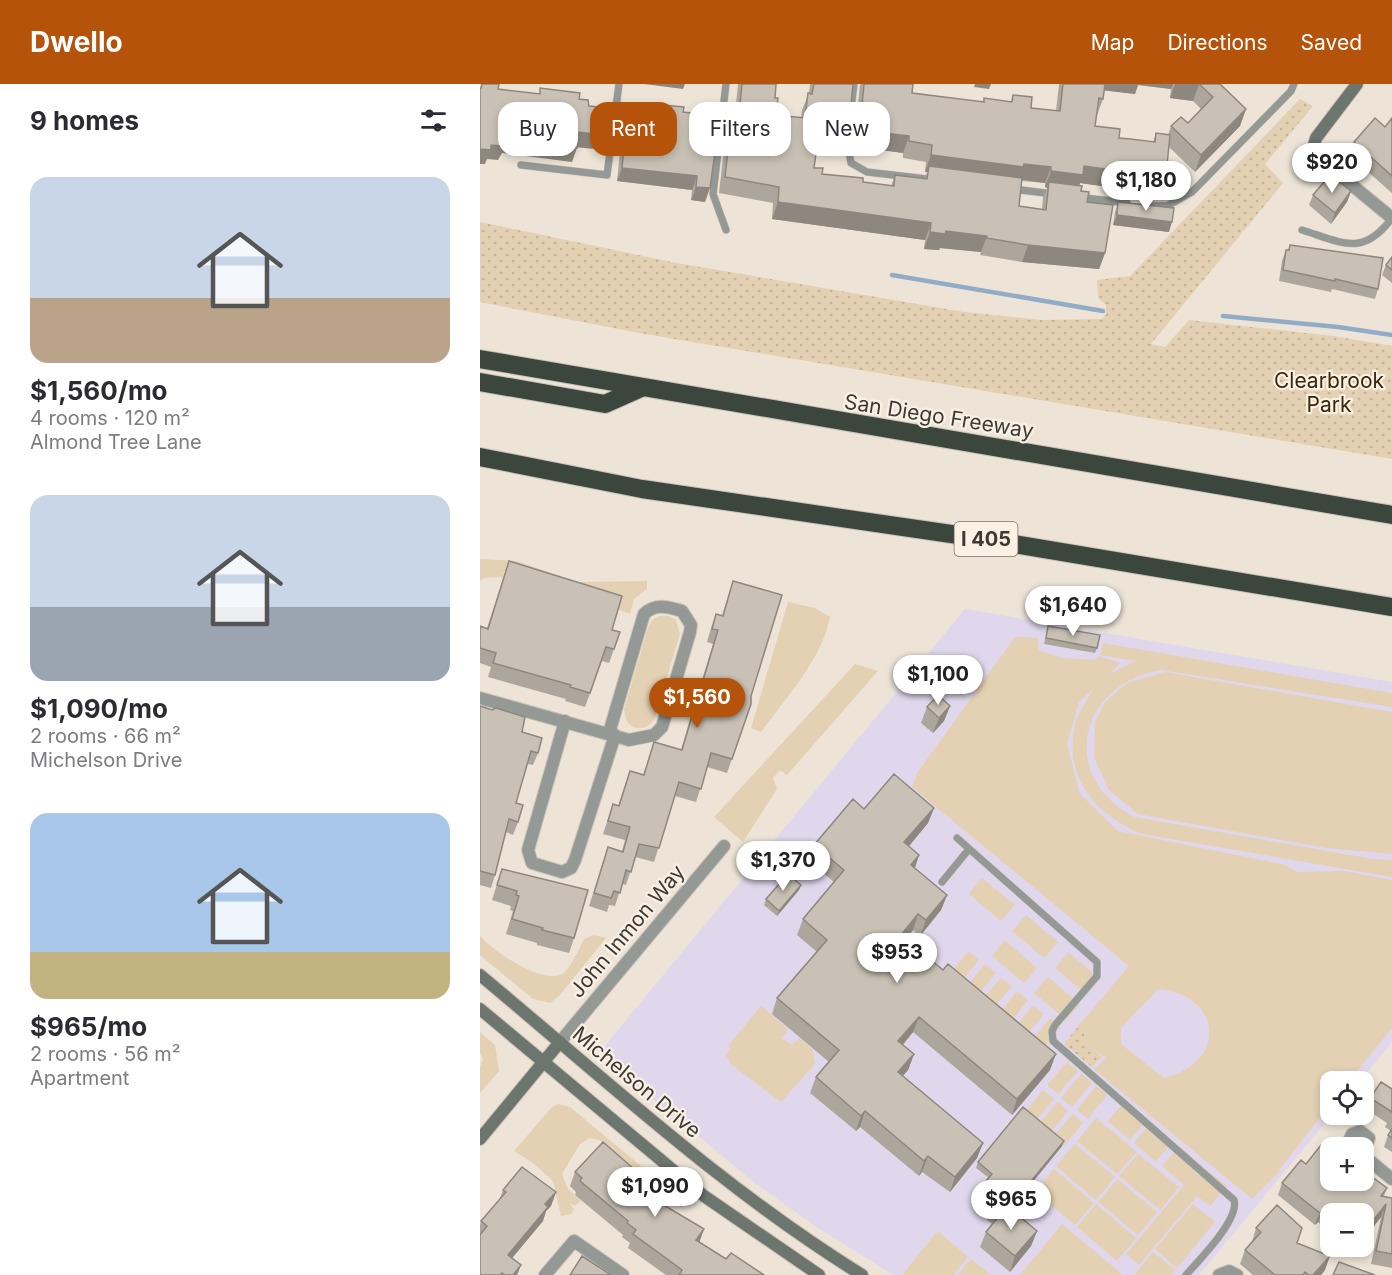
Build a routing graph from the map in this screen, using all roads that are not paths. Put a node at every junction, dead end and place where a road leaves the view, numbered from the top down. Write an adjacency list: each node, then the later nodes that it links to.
1 (619, 84): 7 (lane)
2 (726, 84): 13 (lane)
3 (854, 84): 8 (lane)
4 (1294, 84): 11 (lane)
5 (1357, 84): 6 (main road)
6 (1313, 148): 12 (street)
7 (521, 165)
8 (936, 180)
9 (1006, 188): 10 (lane)
10 (1131, 204)
11 (1143, 205)
12 (1392, 218): 14 (lane)
13 (726, 230)
14 (1302, 230)
15 (480, 359): 17 (highway, San Diego Freeway)
16 (480, 382): 17 (highway)
17 (641, 388): 19 (highway, San Diego Freeway)
18 (480, 457): 20 (highway, I 405)
19 (1392, 515)
20 (1392, 607)
21 (480, 698): 22 (street)
22 (565, 721): 23 (street); 23 (street)
23 (612, 734): 23 (street)
24 (957, 838): 26 (lane)
25 (724, 846): 30 (street, John Inmon Way)
26 (969, 849): 27 (lane); 41 (lane)
27 (942, 882)
28 (480, 975): 30 (main road, Michelson Drive)
29 (480, 1009): 31 (main road)
30 (560, 1042): 31 (main road); 40 (main road, Michelson Drive)
31 (543, 1062): 34 (main road); 39 (main road)
32 (1351, 1137): 33 (street)
33 (1368, 1137)
34 (480, 1139)
35 (1374, 1164): 36 (street)
36 (1392, 1179)
37 (544, 1275): 38 (street)
38 (623, 1275)
39 (819, 1275)
40 (862, 1275)
41 (1186, 1275)
42 (1219, 1275): 43 (street)
43 (1237, 1275)

